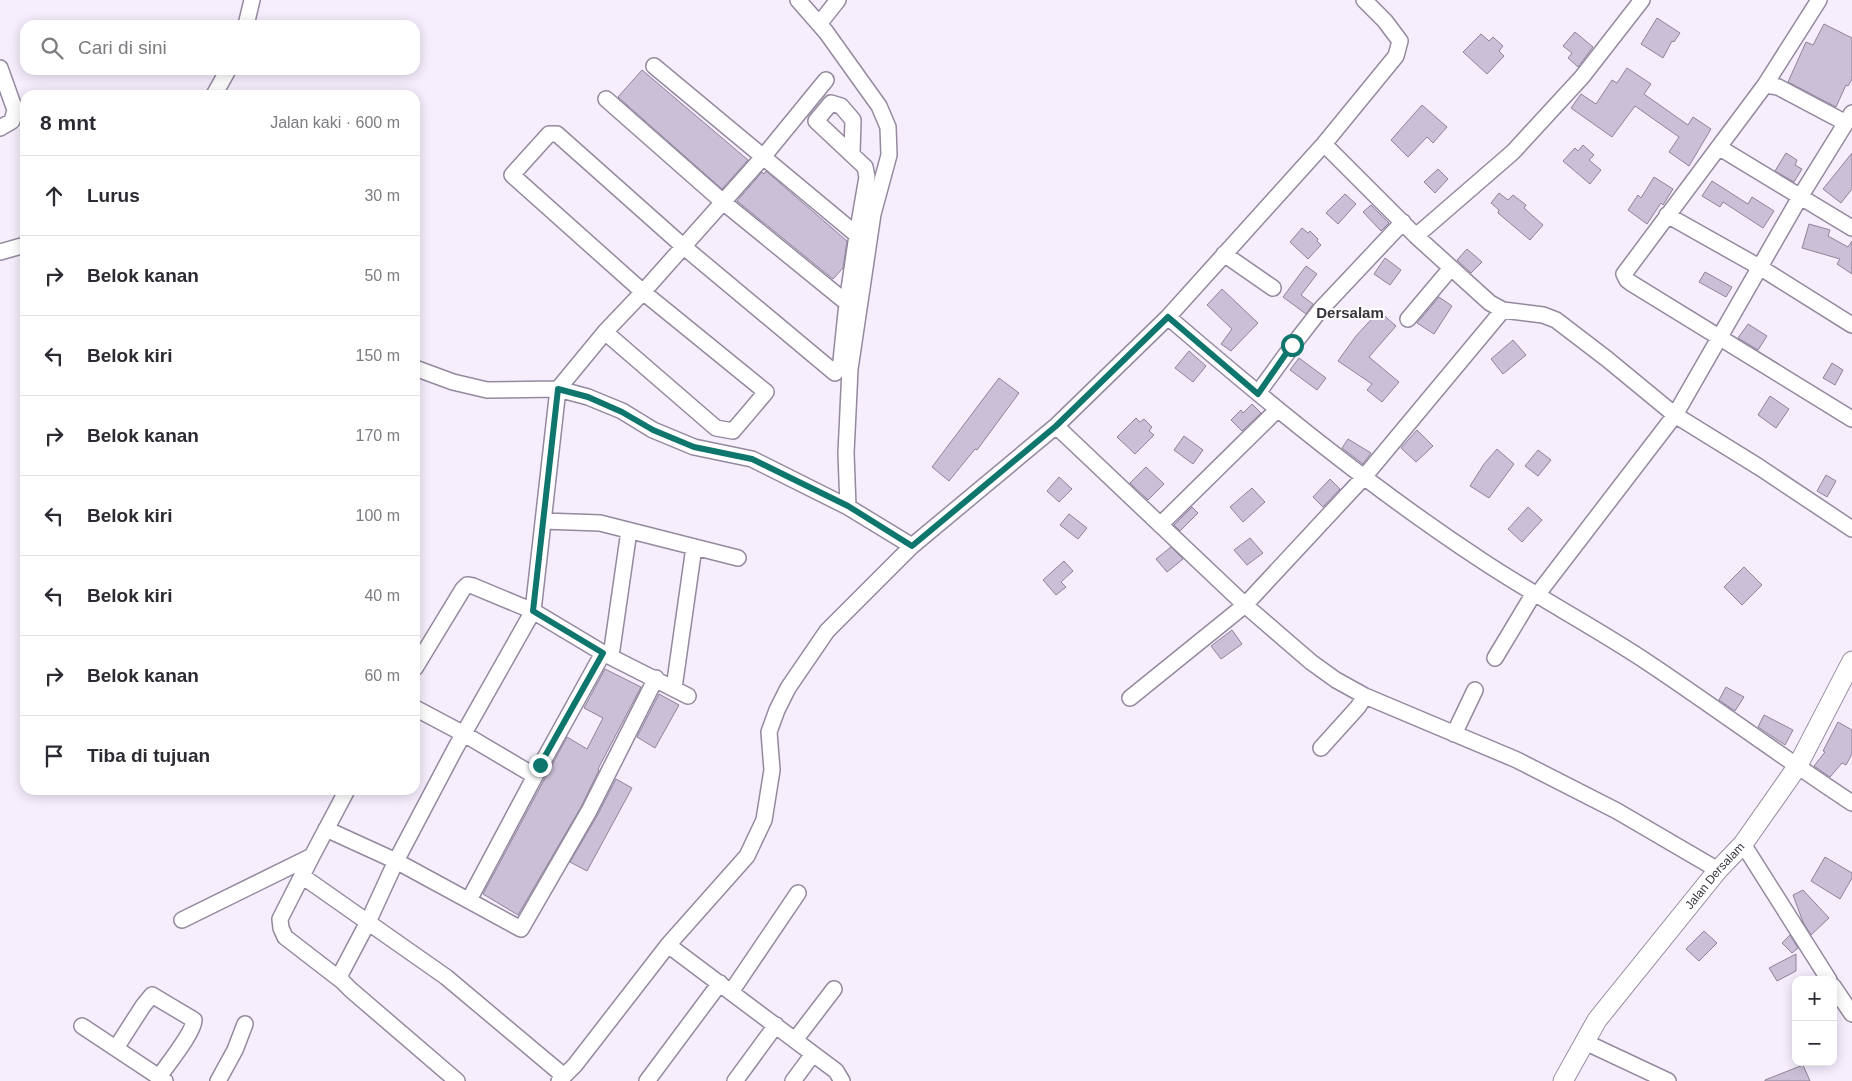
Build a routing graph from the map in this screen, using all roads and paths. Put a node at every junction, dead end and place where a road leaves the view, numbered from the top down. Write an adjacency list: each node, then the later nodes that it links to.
1 (252, 0): 7 (street)
2 (798, 0): 8 (street)
3 (838, 0): 8 (street)
4 (1364, 0): 18 (street)
5 (1642, 0): 28 (street)
6 (1819, 0): 13 (street)
7 (247, 20)
8 (819, 24): 52 (street)
9 (654, 66): 21 (street)
10 (0, 68): 17 (street)
11 (225, 75): 14 (street)
12 (826, 80): 21 (street)
13 (1765, 86): 16 (street); 19 (street)
14 (217, 90)
15 (606, 99): 23 (street)
16 (1849, 118): 22 (street)
17 (0, 128)
18 (1324, 144): 25 (street); 32 (street)
19 (1720, 148): 22 (street); 24 (street)
20 (852, 153): 27 (street)
21 (763, 157): 23 (street); 27 (street)
22 (1800, 198): 26 (street); 34 (street)
23 (723, 202): 30 (street); 37 (street)
24 (1668, 215): 34 (street); 43 (street)
25 (1403, 222): 28 (street); 46 (street)
26 (1852, 228)
27 (857, 235): 37 (street)
28 (1416, 236): 33 (street)
29 (20, 246): 31 (street)
30 (684, 247): 36 (street); 36 (street); 37 (street)
31 (0, 252)
32 (1224, 254): 35 (street); 39 (street)
33 (1451, 268): 38 (street); 40 (street)
34 (1761, 268): 41 (street); 43 (street)
35 (1273, 288)
36 (644, 292): 42 (street); 42 (street)
37 (847, 304)
38 (1503, 310): 48 (street); 51 (street)
39 (1168, 317): 46 (street); 50 (street)
40 (1408, 319)
41 (1852, 325)
42 (605, 332): 45 (street)
43 (1720, 338): 48 (street); 49 (street)
44 (420, 370): 45 (street)
45 (558, 389): 52 (street); 53 (street)
46 (1258, 394): 47 (street)
47 (1277, 410): 51 (street); 54 (street)
48 (1675, 416): 55 (street); 60 (street)
49 (1852, 419)
50 (1056, 426): 54 (street); 57 (street)
51 (1364, 477): 60 (street); 61 (street)
52 (848, 506): 57 (street)
53 (543, 521): 56 (street); 62 (street)
54 (1160, 525): 61 (street)
55 (1852, 529)
56 (630, 531): 58 (street); 63 (street)
57 (912, 546): 91 (street)
58 (694, 547): 59 (street); 68 (street)
59 (738, 558)
60 (1536, 594): 64 (street); 77 (street)
61 (1245, 605): 71 (street); 72 (street)
62 (533, 611): 63 (street); 65 (street); 74 (street)
63 (607, 654): 67 (street); 78 (street)
64 (1496, 658)
65 (420, 660)
66 (1852, 661): 77 (main road, Jalan Dersalam)
67 (656, 678): 68 (street); 88 (street)
68 (674, 688): 70 (street)
69 (1476, 690): 75 (street)
70 (688, 696)
71 (1365, 696): 75 (street); 76 (street)
72 (1130, 698)
73 (420, 711): 74 (street)
74 (464, 734): 78 (street); 84 (street)
75 (1454, 734): 85 (street)
76 (1321, 748)
77 (1797, 767): 80 (street); 82 (main road, Jalan Dersalam)
78 (535, 776): 88 (street)
79 (344, 795): 81 (street)
80 (1852, 803)
81 (326, 829): 83 (street); 84 (street)
82 (1743, 844): 85 (main road, Jalan Dersalam); 92 (street)
83 (312, 856): 86 (street); 89 (street)
84 (396, 861): 88 (street); 90 (street)
85 (1718, 870): 102 (main road, Jalan Dersalam)
86 (302, 876): 90 (street); 93 (street)
87 (798, 893): 94 (street)
88 (469, 900)
89 (182, 920)
90 (368, 922): 93 (street); 105 (street)
91 (668, 945): 94 (street); 105 (street)
92 (1826, 976)
93 (342, 981): 108 (street)
94 (725, 988): 99 (street); 109 (street)
95 (834, 989): 101 (street)
96 (1837, 992): 97 (street)
97 (1852, 1014)
98 (245, 1024): 107 (street)
99 (776, 1025): 101 (street); 110 (street)
100 (82, 1026): 103 (street)
101 (795, 1040): 104 (street)
102 (1585, 1042): 113 (main road, Jalan Dersalam); 114 (street)
103 (116, 1048): 106 (street); 106 (street)
104 (814, 1054): 111 (street); 112 (street)
105 (563, 1077)
106 (162, 1079)
107 (218, 1081)
108 (457, 1081)
109 (647, 1081)
110 (735, 1081)
111 (793, 1081)
112 (842, 1081)
113 (1563, 1081)
114 (1668, 1081)

